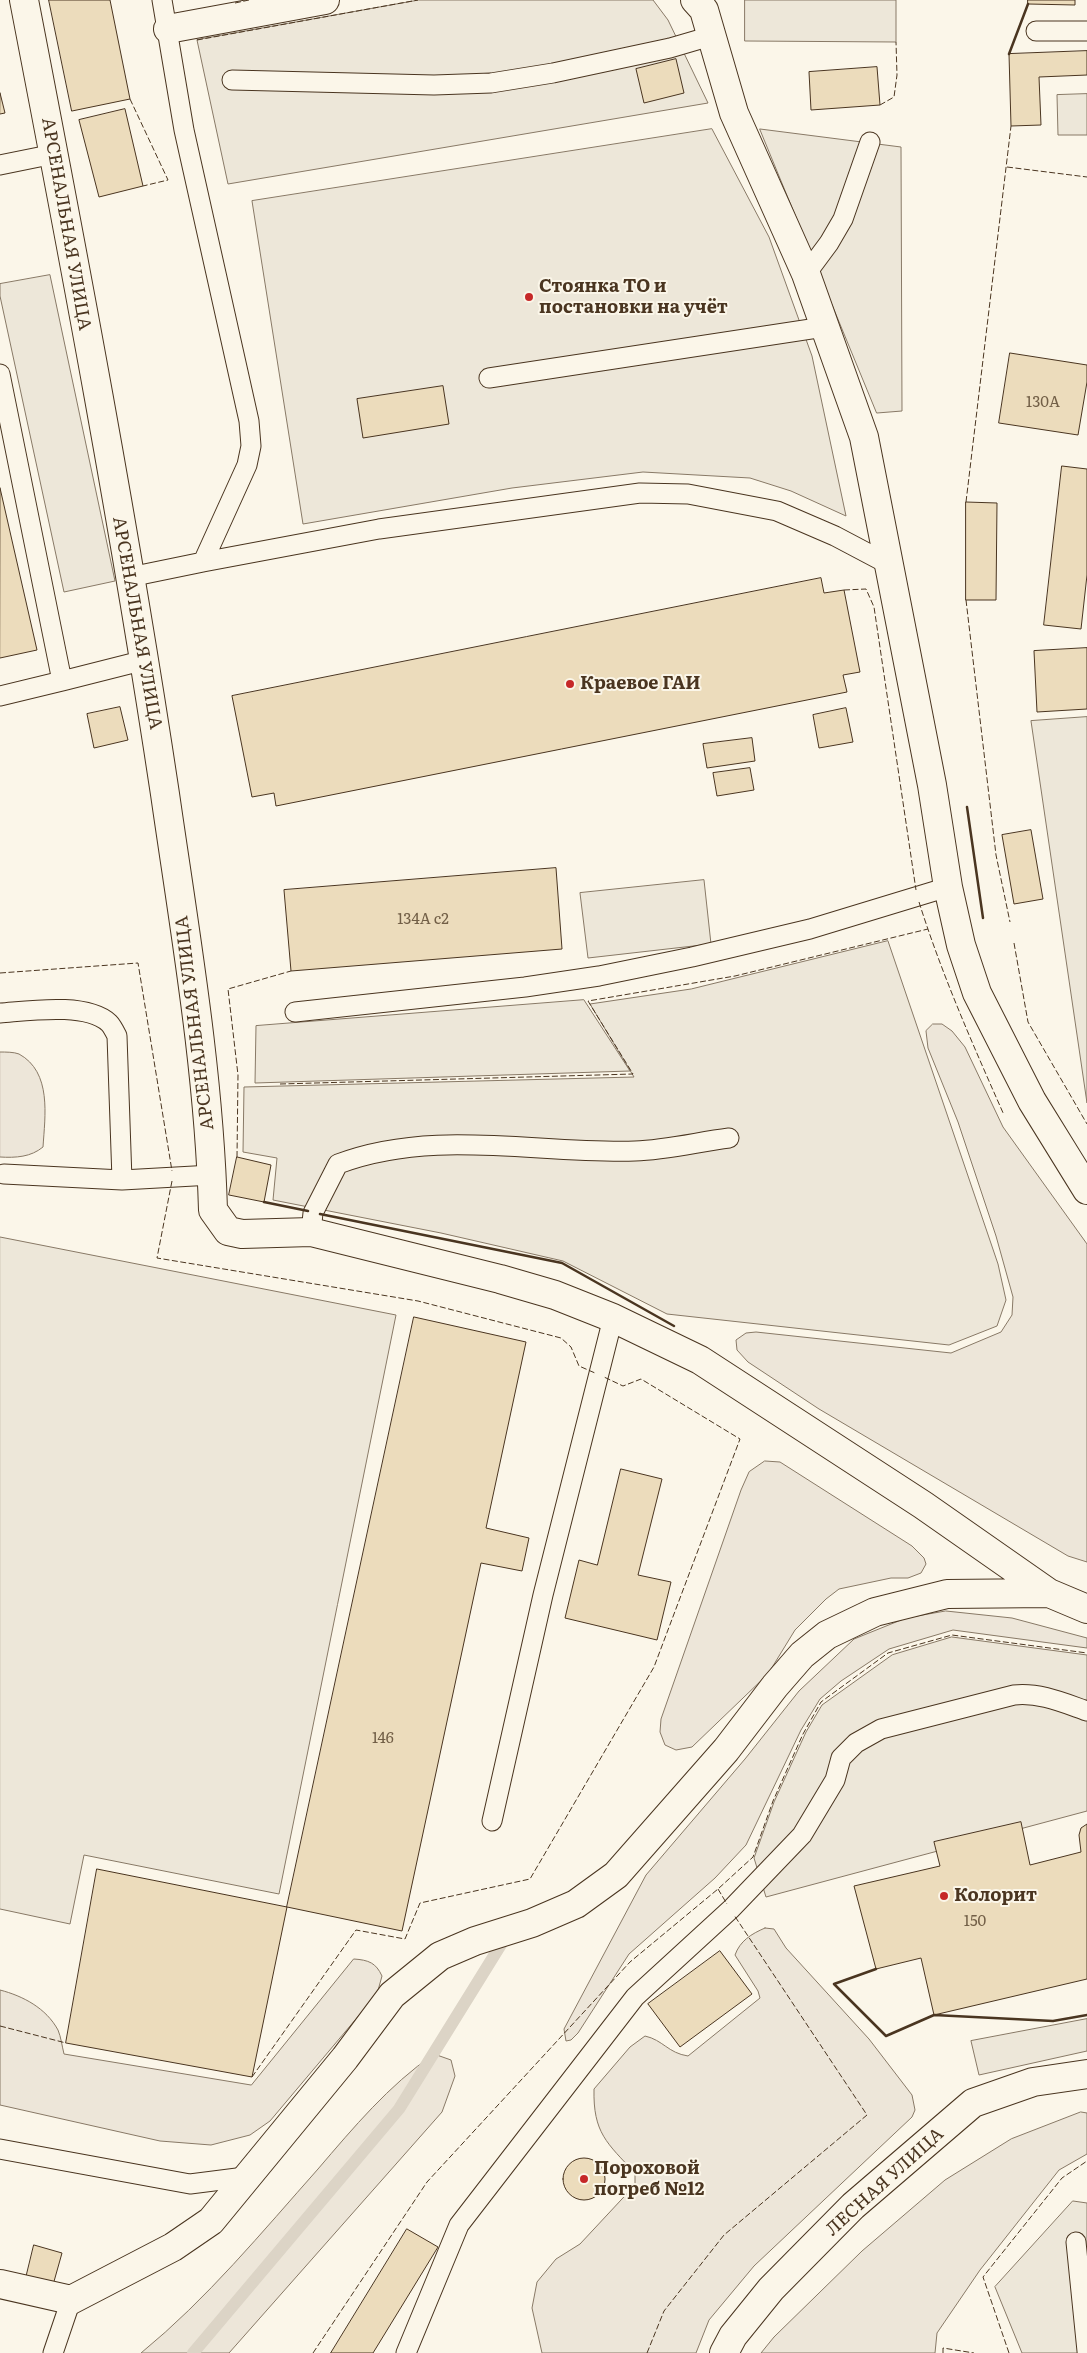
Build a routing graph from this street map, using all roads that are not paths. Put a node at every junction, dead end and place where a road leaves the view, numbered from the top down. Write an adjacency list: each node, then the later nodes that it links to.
1 (24, 0): 11 (street, АРСЕНАЛЬНАЯ УЛИЦА)
2 (162, 0): 5 (lane)
3 (325, 0): 5 (street)
4 (701, 3): 8 (street)
5 (168, 29): 17 (lane)
6 (1036, 31): 7 (lane)
7 (1087, 31)
8 (711, 36): 9 (lane); 13 (street)
9 (232, 80)
10 (870, 142): 13 (lane)
11 (54, 154): 12 (lane); 19 (street, АРСЕНАЛЬНАЯ УЛИЦА)
12 (0, 165)
13 (806, 274): 14 (street)
14 (824, 327): 16 (lane); 18 (street)
15 (0, 374): 21 (lane)
16 (489, 378)
17 (204, 562): 18 (lane); 19 (lane)
18 (888, 564): 23 (street)
19 (130, 577): 20 (street, АРСЕНАЛЬНАЯ УЛИЦА)
20 (145, 660): 21 (lane); 28 (street, АРСЕНАЛЬНАЯ УЛИЦА)
21 (62, 681): 22 (lane)
22 (0, 696)
23 (948, 887): 24 (lane); 30 (street)
24 (294, 1012)
25 (0, 1013): 29 (lane)
26 (729, 1138): 31 (lane)
27 (4, 1174): 29 (lane)
28 (212, 1175): 29 (lane); 31 (street, АРСЕНАЛЬНАЯ УЛИЦА)
29 (122, 1180)
30 (1087, 1190)
31 (311, 1232): 32 (street)
32 (613, 1318): 33 (street); 36 (lane)
33 (1049, 1593): 34 (street); 39 (street)
34 (1087, 1609)
35 (1087, 1711): 45 (lane)
36 (492, 1821)
37 (1087, 2074): 46 (street, ЛЕСНАЯ УЛИЦА)
38 (0, 2149): 39 (lane)
39 (245, 2177): 42 (street)
40 (1076, 2242): 43 (lane)
41 (0, 2284): 42 (street)
42 (71, 2300): 44 (lane)
43 (1087, 2351)
44 (54, 2353)
45 (406, 2353)
46 (724, 2353)

